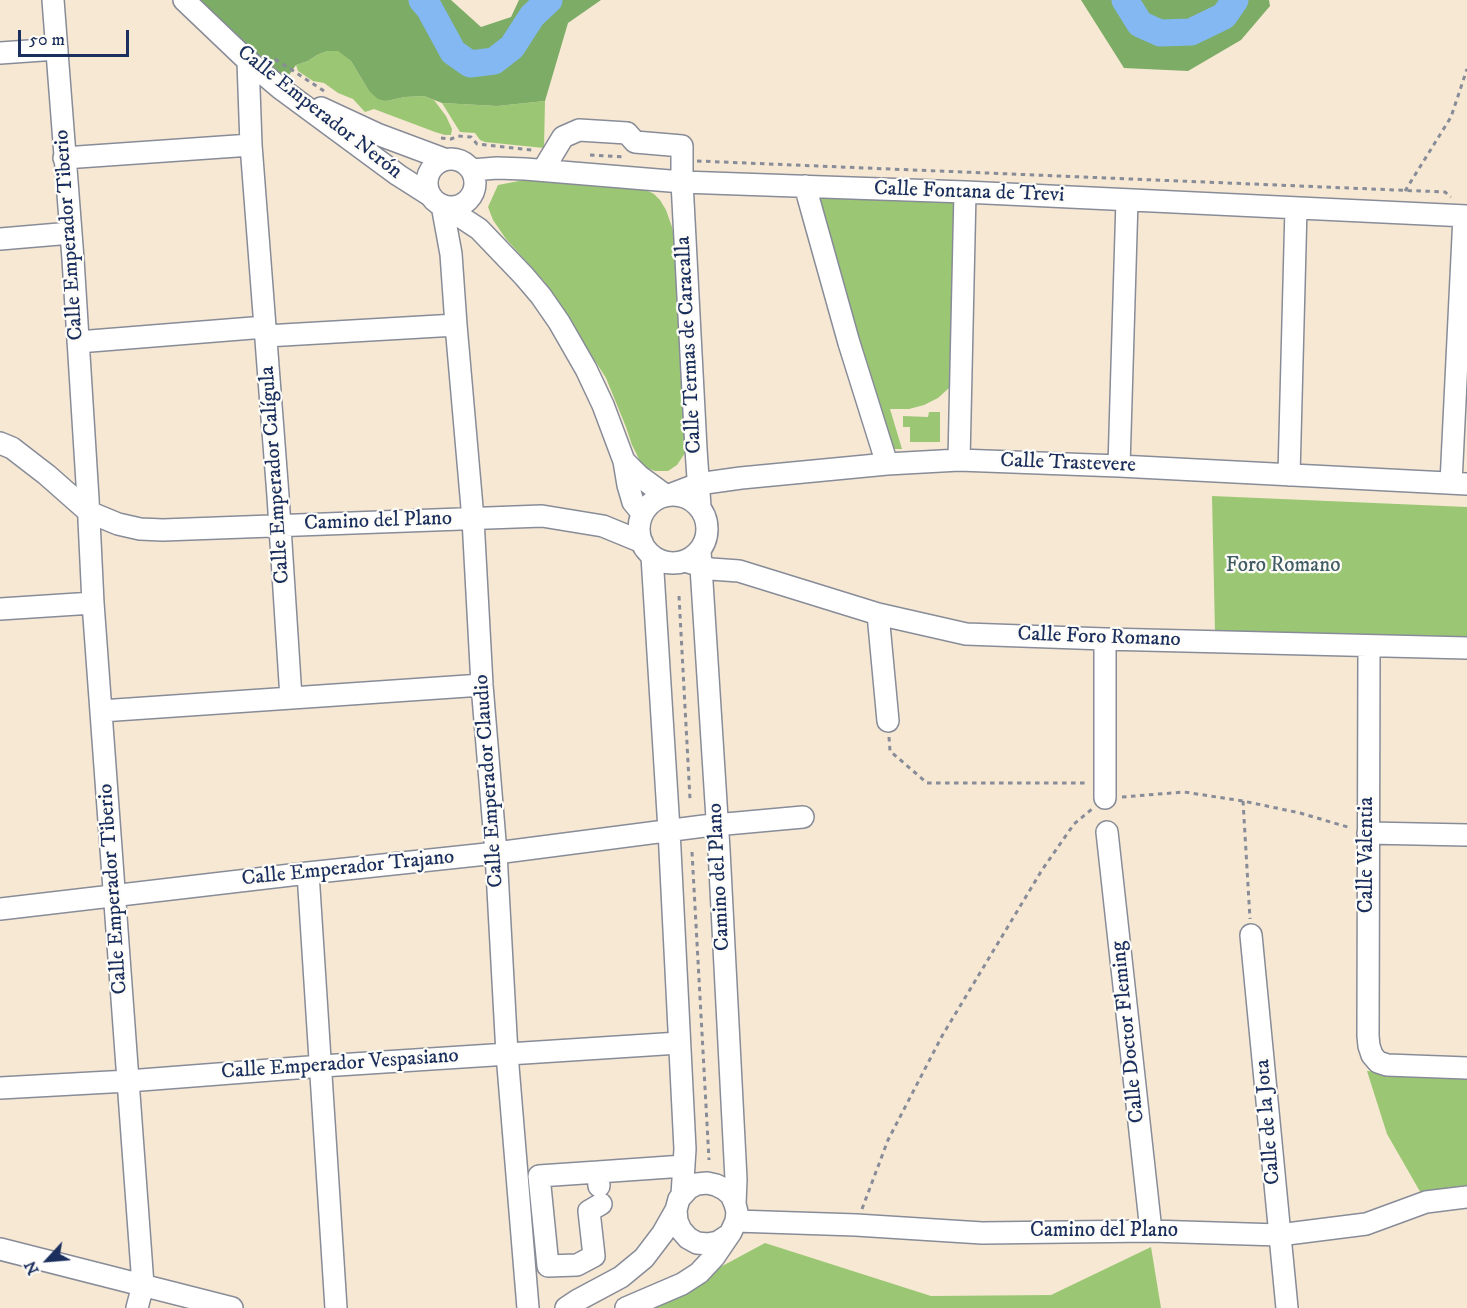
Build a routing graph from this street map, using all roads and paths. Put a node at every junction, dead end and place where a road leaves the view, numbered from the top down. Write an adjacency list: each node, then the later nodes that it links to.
1 (53, 0): 3 (street, Calle Emperador Tiberio)
2 (184, 0): 6 (street, Calle Emperador Nerón)
3 (57, 49): 4 (street); 15 (street, Calle Emperador Tiberio)
4 (0, 53)
5 (268, 54): 9 (path)
6 (248, 61): 8 (street, Calle Emperador Nerón); 11 (street, Calle Emperador Calígula)
7 (1467, 69): 22 (path)
8 (288, 93): 16 (street); 25 (street, Calle Emperador Nerón)
9 (328, 93)
10 (439, 138): 14 (path)
11 (251, 145): 15 (street); 34 (street, Calle Emperador Calígula)
12 (632, 149): 13 (path); 14 (street); 17 (street)
13 (583, 154)
14 (551, 156): 18 (street, Calle Fontana de Trevi); 19 (street, Calle Fontana de Trevi)
15 (64, 158): 30 (street, Calle Emperador Tiberio)
16 (444, 159): 18 (street); 25 (street)
17 (682, 160): 19 (street, Calle Termas de Caracalla); 22 (path)
18 (472, 170): 23 (street)
19 (682, 182): 20 (street, Calle Fontana de Trevi); 44 (street, Calle Termas de Caracalla)
20 (805, 186): 21 (street, Calle Fontana de Trevi); 39 (street)
21 (965, 192): 24 (street, Calle Fontana de Trevi); 37 (street)
22 (1405, 192): 27 (path); 28 (path)
23 (472, 196): 25 (street); 29 (street)
24 (1127, 200): 26 (street, Calle Fontana de Trevi); 40 (street)
25 (439, 202): 29 (street, Calle Emperador Nerón); 32 (street, Calle Emperador Claudio)
26 (1296, 208): 28 (street, Calle Fontana de Trevi); 43 (street)
27 (1462, 211): 28 (street, Calle Fontana de Trevi); 45 (street)
28 (1390, 212)
29 (479, 229): 32 (street); 38 (street, Calle Emperador Nerón)
30 (71, 233): 31 (street); 35 (street, Calle Emperador Tiberio)
31 (0, 238)
32 (452, 254): 33 (street, Calle Emperador Claudio)
33 (456, 325): 34 (street); 50 (street, Calle Emperador Claudio)
34 (265, 331): 35 (street); 51 (street, Calle Emperador Calígula)
35 (78, 342): 41 (street, Calle Emperador Tiberio)
36 (0, 443): 42 (street, Camino del Plano)
37 (958, 460): 39 (street, Calle Trastevere); 40 (street, Calle Trastevere)
38 (624, 461): 46 (street, Calle Emperador Nerón); 49 (street, Calle Emperador Nerón)
39 (887, 464): 44 (street, Calle Trastevere)
40 (1119, 466): 43 (street, Calle Trastevere)
41 (86, 470): 42 (street); 48 (street, Calle Emperador Tiberio)
42 (47, 475): 48 (street, Camino del Plano)
43 (1288, 475): 45 (street, Calle Trastevere)
44 (698, 484): 46 (street, Calle Trastevere); 47 (street, Calle Termas de Caracalla)
45 (1459, 484)
46 (668, 495): 47 (street); 49 (street)
47 (700, 507): 54 (street)
48 (89, 512): 51 (street, Camino del Plano); 59 (street, Calle Emperador Tiberio)
49 (642, 514): 52 (street, Camino del Plano); 53 (street)
50 (473, 519): 51 (street, Camino del Plano); 52 (street, Camino del Plano); 65 (street, Calle Emperador Claudio)
51 (280, 525): 66 (street, Calle Emperador Calígula)
52 (603, 526): 53 (street, Camino del Plano)
53 (647, 549): 54 (street); 58 (street)
54 (698, 555): 55 (street, Calle Foro Romano); 55 (street, Calle Foro Romano); 57 (street, Camino del Plano)
55 (739, 571): 61 (street, Calle Foro Romano)
56 (679, 596): 57 (path); 58 (path); 70 (path)
57 (704, 596): 70 (street, Camino del Plano)
58 (655, 597): 74 (street)
59 (93, 603): 60 (street); 67 (street, Calle Emperador Tiberio)
60 (0, 609)
61 (878, 614): 62 (street, Calle Foro Romano); 68 (street)
62 (1105, 639): 63 (street, Calle Foro Romano); 69 (street)
63 (1369, 646): 64 (street, Calle Foro Romano); 76 (street, Calle Valentia)
64 (1467, 648)
65 (482, 686): 66 (street); 79 (street, Calle Emperador Claudio)
66 (291, 698): 67 (street)
67 (101, 711): 81 (street, Calle Emperador Tiberio)
68 (888, 721): 69 (path)
69 (1105, 790): 71 (path); 98 (path)
70 (716, 797): 73 (street, Camino del Plano)
71 (1243, 801): 76 (path); 83 (path)
72 (803, 817): 73 (street, Calle Emperador Trajano)
73 (718, 825): 74 (street, Calle Emperador Trajano); 78 (street, Camino del Plano)
74 (669, 830): 79 (street, Calle Emperador Trajano); 84 (street)
75 (1107, 832): 99 (street, Calle Doctor Fleming)
76 (1368, 833): 77 (street); 87 (street, Calle Valentia)
77 (1467, 835)
78 (719, 850): 91 (path); 93 (street, Camino del Plano)
79 (496, 853): 80 (street, Calle Emperador Trajano); 85 (street, Calle Emperador Claudio)
80 (308, 873): 81 (street, Calle Emperador Trajano); 86 (street)
81 (114, 896): 82 (street, Calle Emperador Trajano); 88 (street, Calle Emperador Tiberio)
82 (0, 909)
83 (1251, 936): 100 (street, Calle de la Jota)
84 (680, 1044): 85 (street, Calle Emperador Vespasiano); 90 (street)
85 (507, 1054): 86 (street, Calle Emperador Vespasiano); 107 (street, Calle Emperador Claudio)
86 (322, 1066): 88 (street, Calle Emperador Vespasiano); 106 (street)
87 (1467, 1068)
88 (128, 1081): 89 (street, Calle Emperador Vespasiano); 103 (street, Calle Emperador Tiberio)
89 (0, 1088)
90 (685, 1158): 91 (path); 92 (street); 95 (street)
91 (709, 1160): 93 (path)
92 (598, 1172): 96 (street); 96 (street)
93 (735, 1172): 97 (street, Camino del Plano)
94 (1467, 1197): 100 (street, Camino del Plano)
95 (679, 1203): 97 (street); 97 (street); 102 (street)
96 (601, 1204): 102 (street)
97 (732, 1220): 98 (street, Camino del Plano); 109 (street)
98 (856, 1224): 99 (street, Camino del Plano)
99 (1151, 1231): 100 (street, Camino del Plano)
100 (1279, 1235): 110 (street, Calle de la Jota)
101 (0, 1249): 103 (street)
102 (615, 1281): 108 (street)
103 (143, 1285): 104 (street, Calle Emperador Tiberio); 105 (street)
104 (137, 1308)
105 (232, 1308)
106 (336, 1308)
107 (528, 1308)
108 (566, 1308)
109 (626, 1308)
110 (1287, 1308)

